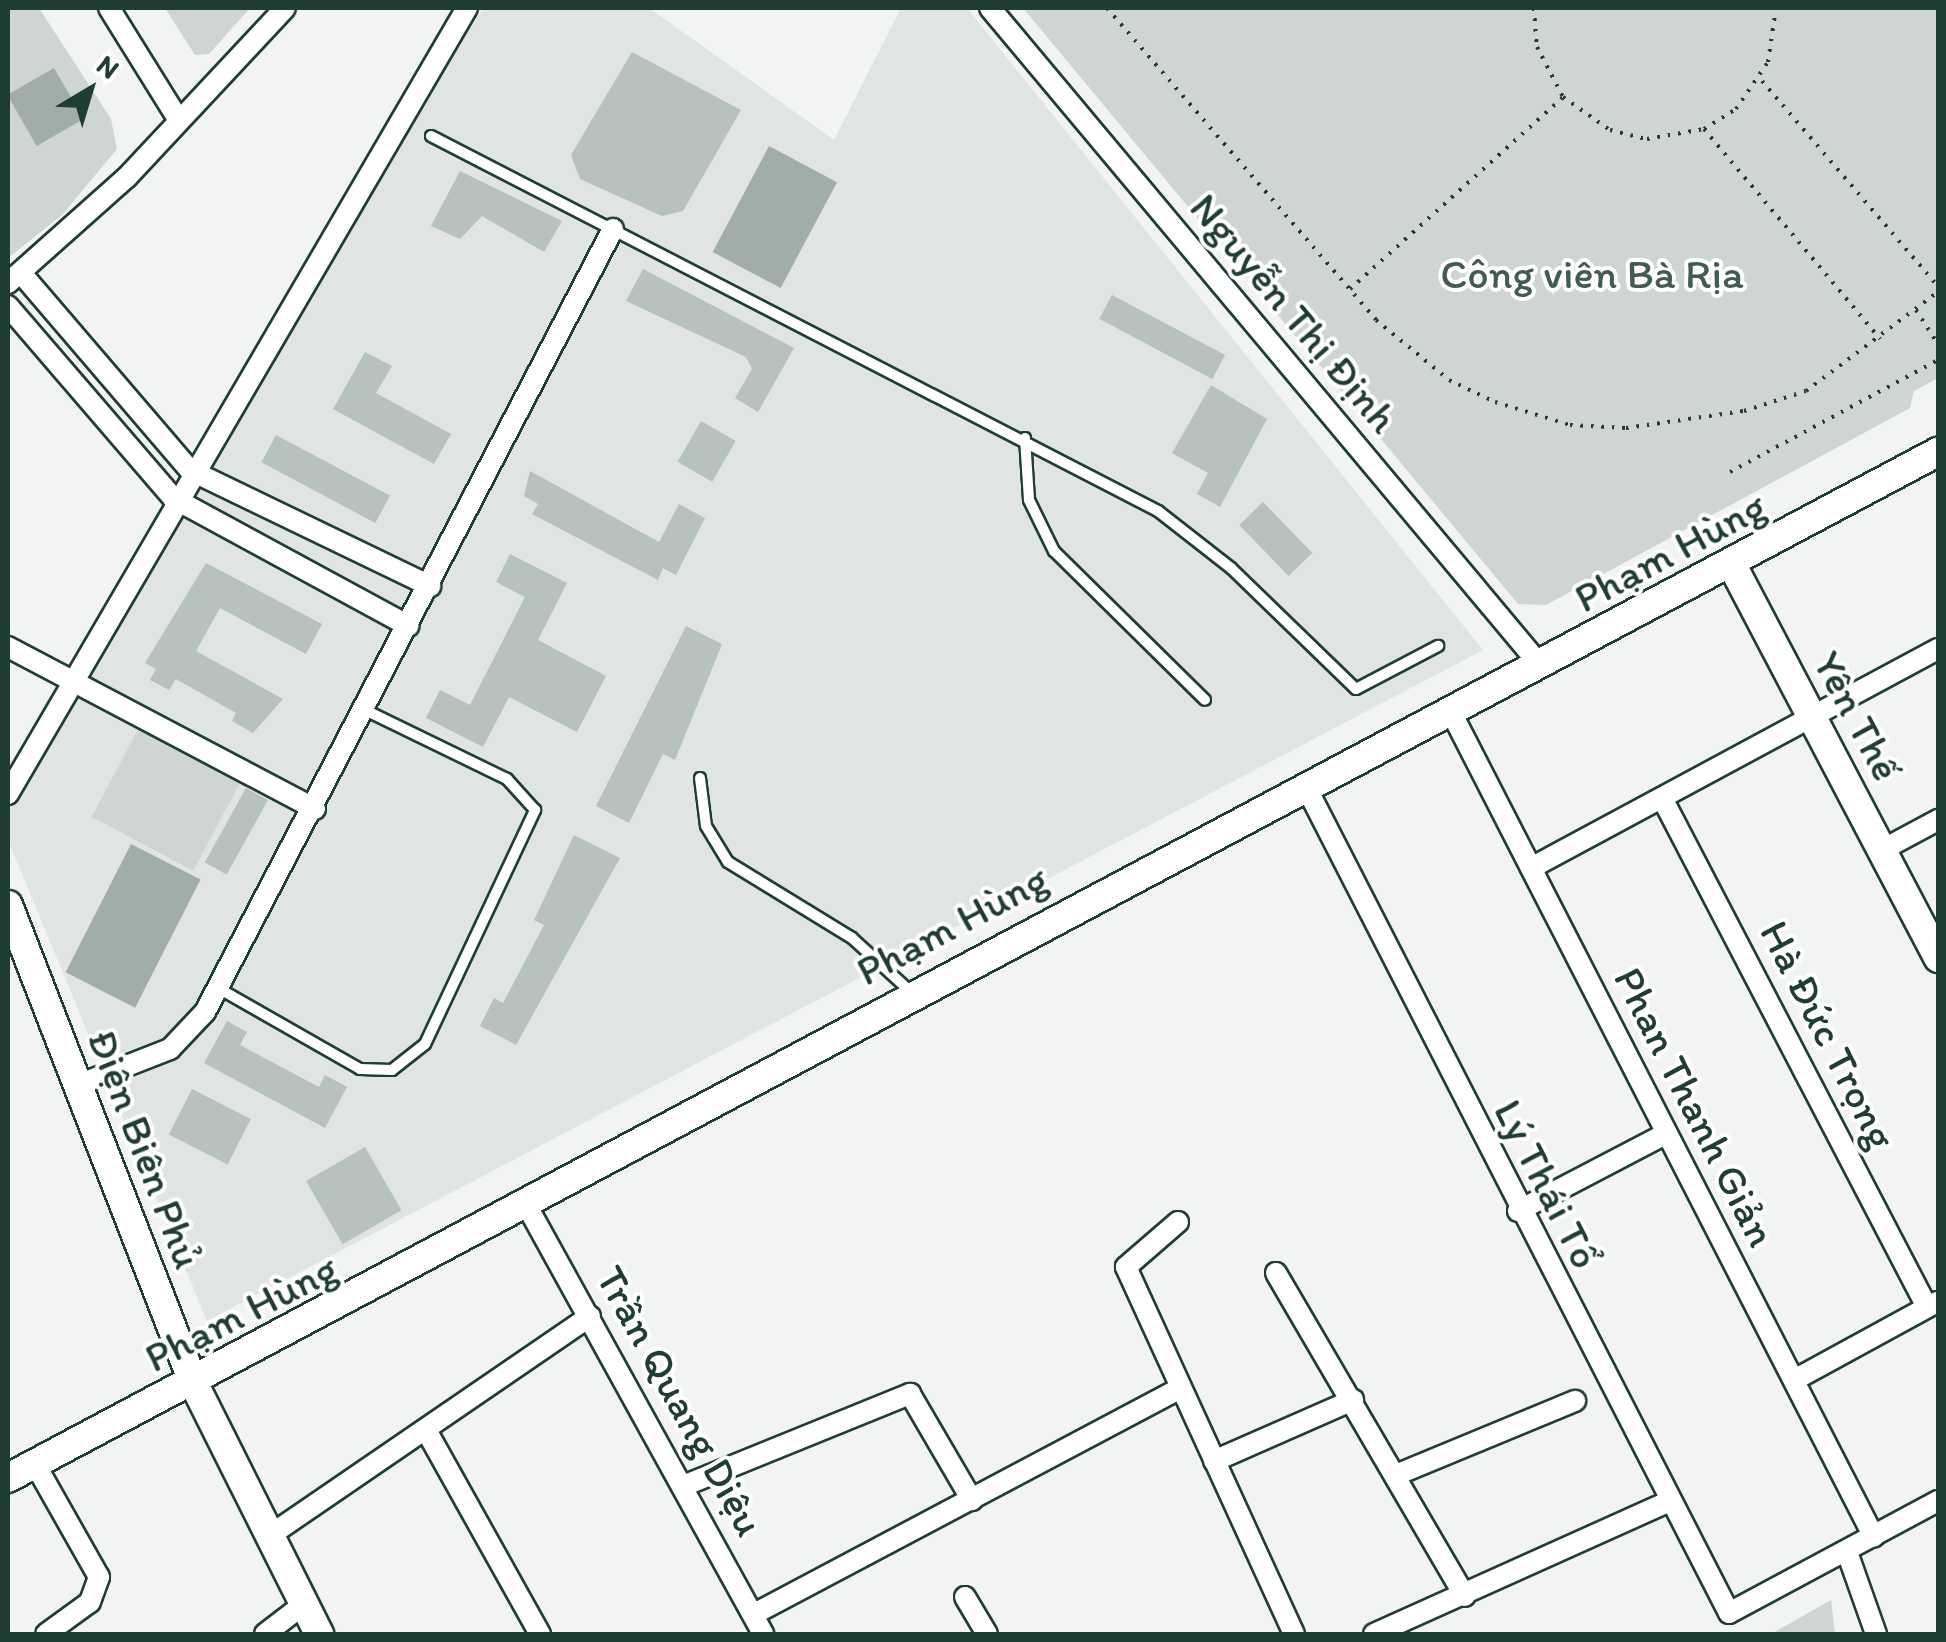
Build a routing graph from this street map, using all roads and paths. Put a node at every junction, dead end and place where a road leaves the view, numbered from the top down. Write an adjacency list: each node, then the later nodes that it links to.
1 (109, 8): 10 (street)
2 (285, 8): 10 (street)
3 (466, 8): 24 (street)
4 (990, 8): 33 (street, Nguyễn Thị Định)
5 (1107, 8): 16 (path)
6 (1534, 8): 9 (path)
7 (1776, 8): 8 (path)
8 (1760, 80): 11 (path); 15 (path)
9 (1563, 97): 11 (path); 16 (path)
10 (178, 119): 14 (street)
11 (1704, 130): 19 (path)
12 (431, 136): 13 (lane)
13 (613, 229): 22 (lane); 28 (street)
14 (14, 278): 24 (street)
15 (1938, 288): 18 (path)
16 (1350, 290): 19 (path)
17 (8, 306): 26 (street)
18 (1916, 310): 19 (path); 20 (path)
19 (1880, 340)
20 (1938, 344)
21 (1938, 360): 25 (path)
22 (1025, 438): 30 (lane); 35 (lane)
23 (1938, 452): 27 (street, Phạm Hùng)
24 (190, 470): 26 (street); 28 (street)
25 (1730, 472)
26 (173, 498): 29 (street); 34 (street)
27 (1732, 565): 33 (street, Phạm Hùng); 38 (street, Yên Thế)
28 (430, 586): 29 (street)
29 (409, 626): 36 (street)
30 (1438, 646)
31 (8, 647): 34 (street)
32 (1938, 649): 38 (street)
33 (1541, 666): 37 (street, Phạm Hùng)
34 (71, 683): 41 (street); 43 (street)
35 (1205, 700)
36 (365, 710): 43 (street); 49 (lane)
37 (1450, 710): 40 (street, Phạm Hùng); 46 (street, Phan Thanh Giản)
38 (1812, 718): 42 (street); 45 (street, Yên Thế)
39 (700, 778): 50 (lane)
40 (1305, 785): 50 (street, Phạm Hùng); 54 (street, Lý Thái Tổ)
41 (8, 794)
42 (1662, 798): 46 (street); 57 (street, Hà Đức Trọng)
43 (315, 809): 49 (street)
44 (1938, 820): 45 (street)
45 (1882, 850): 48 (street, Yên Thế)
46 (1531, 868): 52 (street, Phan Thanh Giản)
47 (8, 906): 51 (street, Điện Biên Phủ)
48 (1938, 958)
49 (217, 988): 51 (street)
50 (911, 992): 53 (street, Phạm Hùng)
51 (78, 1085): 60 (street, Điện Biên Phủ)
52 (1665, 1134): 54 (street); 59 (street, Phan Thanh Giản)
53 (527, 1206): 58 (street, Trần Quang Diệu); 60 (street, Phạm Hùng)
54 (1518, 1211): 72 (street, Lý Thái Tổ)
55 (1178, 1222): 61 (street)
56 (1276, 1273): 62 (street)
57 (1933, 1304): 59 (street)
58 (590, 1316): 64 (street); 69 (street, Trần Quang Diệu)
59 (1794, 1380): 74 (street, Phan Thanh Giản)
60 (193, 1382): 66 (street, Phạm Hùng); 73 (street, Điện Biên Phủ)
61 (1180, 1388): 65 (street); 70 (street)
62 (1353, 1400): 65 (street); 67 (street)
63 (1575, 1401): 67 (street)
64 (426, 1430): 73 (street); 83 (street)
65 (1214, 1461): 86 (street)
66 (35, 1464): 68 (street, Phạm Hùng); 80 (street)
67 (1396, 1474): 77 (street)
68 (8, 1478)
69 (688, 1484): 70 (street); 79 (street, Trần Quang Diệu)
70 (972, 1500): 79 (street)
71 (1938, 1500): 74 (street)
72 (1670, 1502): 75 (street, Lý Thái Tổ); 77 (street)
73 (270, 1536): 78 (street, Điện Biên Phủ)
74 (1874, 1537): 75 (street)
75 (1847, 1552): 88 (street)
76 (966, 1596): 85 (street)
77 (1465, 1596): 87 (street)
78 (304, 1604): 81 (street); 82 (street, Điện Biên Phủ)
79 (754, 1614): 84 (street, Trần Quang Diệu)
80 (46, 1634)
81 (265, 1634)
82 (319, 1634)
83 (540, 1634)
84 (764, 1634)
85 (987, 1634)
86 (1294, 1634)
87 (1374, 1634)
88 (1876, 1634)

